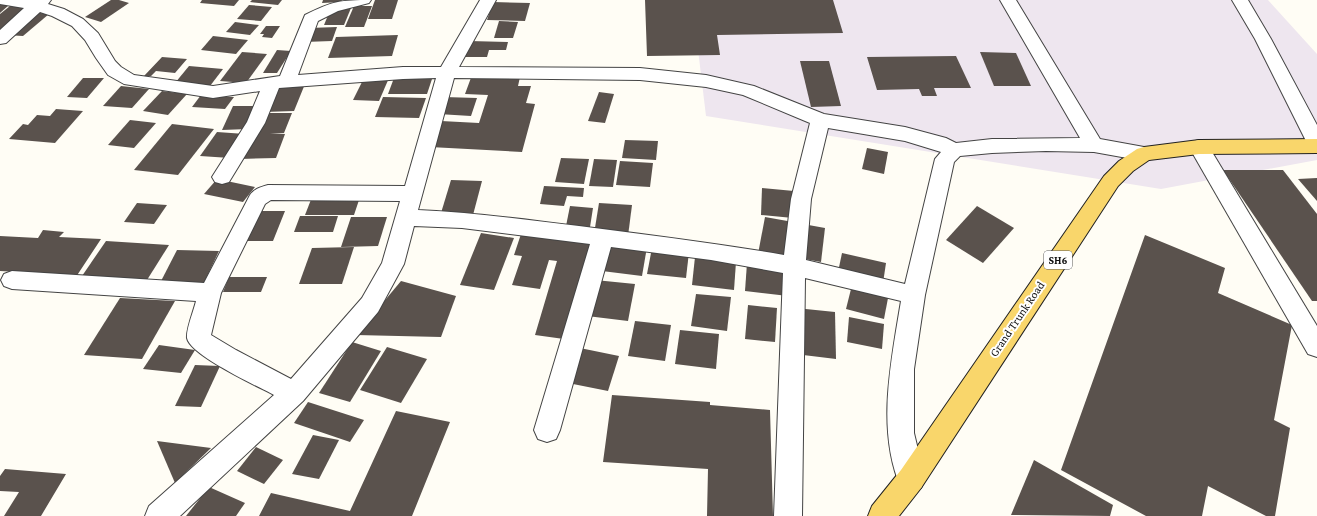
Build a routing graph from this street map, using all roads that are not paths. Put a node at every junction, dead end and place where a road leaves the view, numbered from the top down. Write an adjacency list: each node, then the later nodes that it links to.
1 (3, 0): 6 (street)
2 (362, 0): 9 (street)
3 (488, 0): 8 (street)
4 (1008, 0): 12 (street)
5 (1240, 0): 11 (street)
6 (39, 3): 7 (street); 9 (street)
7 (0, 39)
8 (447, 72): 9 (street); 10 (street); 17 (street)
9 (280, 82): 16 (street)
10 (820, 120): 14 (street); 20 (street)
11 (1317, 144): 13 (main road, Grand Trunk Road / SH6)
12 (1094, 145): 14 (street); 15 (street)
13 (1199, 148): 15 (main road, Grand Trunk Road / SH6); 24 (street)
14 (954, 150): 23 (street)
15 (1144, 154): 27 (main road, Grand Trunk Road / SH6)
16 (222, 177)
17 (413, 194): 18 (street); 22 (street)
18 (407, 218): 19 (street); 25 (street)
19 (603, 237): 20 (street); 26 (street)
20 (794, 266): 23 (street); 29 (street)
21 (12, 280): 22 (street)
22 (210, 294): 25 (street)
23 (914, 295): 27 (street)
24 (1317, 347)
25 (294, 393): 28 (street)
26 (547, 430)
27 (911, 478): 30 (main road, Grand Trunk Road / SH6)
28 (159, 516)
29 (788, 516)
30 (882, 516)

